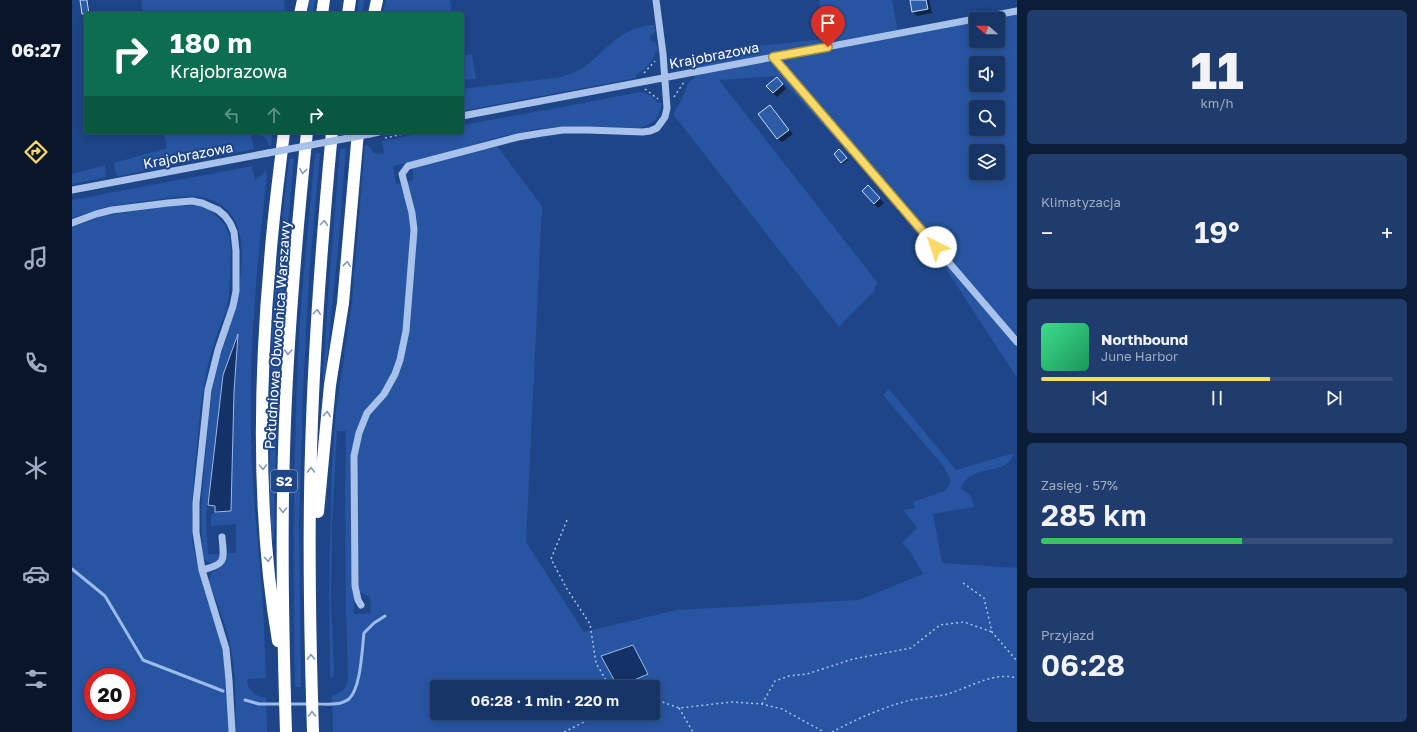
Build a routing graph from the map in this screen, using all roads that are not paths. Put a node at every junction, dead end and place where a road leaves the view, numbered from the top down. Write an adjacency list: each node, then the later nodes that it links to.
1 (295, 0): 9 (highway)
2 (302, 0): 10 (highway)
3 (324, 0): 11 (highway)
4 (350, 0): 12 (highway)
5 (370, 0): 13 (highway)
6 (377, 0): 14 (highway)
7 (656, 0): 16 (street)
8 (1017, 11): 15 (street, Krajobrazowa)
9 (295, 12)
10 (300, 12)
11 (322, 12)
12 (348, 12)
13 (368, 12)
14 (374, 12)
15 (773, 57): 16 (street, Krajobrazowa); 25 (street)
16 (664, 77): 17 (street, Krajobrazowa); 28 (street)
17 (464, 116)
18 (284, 134): 30 (highway, one-way to 30)
19 (307, 134): 30 (highway, Południowa Obwodnica Warszawy / S2, one-way to 30)
20 (332, 134): 29 (highway, S2, one-way to 20)
21 (359, 134): 23 (street, Krajobrazowa, bridge)
22 (364, 134): 29 (highway, one-way to 22)
23 (72, 190)
24 (72, 223): 27 (street)
25 (1017, 342)
26 (222, 537): 27 (street)
27 (202, 570): 31 (street)
28 (362, 605)
29 (310, 607): 33 (highway, S2, one-way to 29)
30 (285, 677): 32 (highway, Południowa Obwodnica Warszawy / S2)
31 (232, 732)
32 (286, 732)
33 (313, 732)

